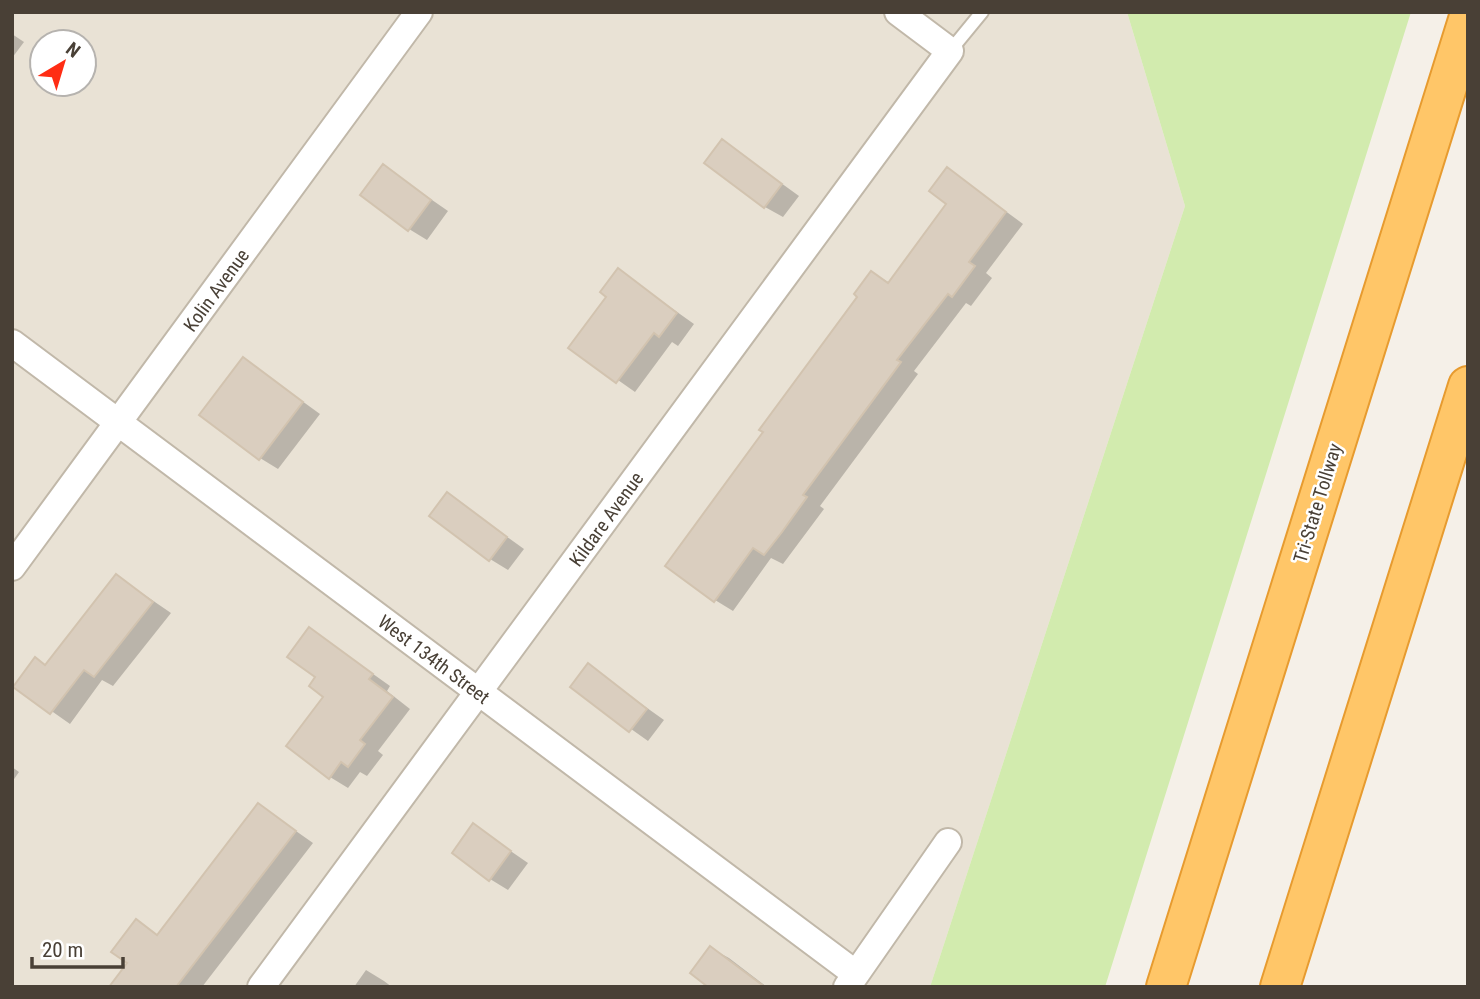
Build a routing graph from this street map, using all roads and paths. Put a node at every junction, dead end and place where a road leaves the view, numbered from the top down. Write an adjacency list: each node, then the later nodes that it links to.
1 (419, 12): 8 (street, Kolin Avenue)
2 (898, 12): 5 (street)
3 (982, 12): 5 (lane)
4 (1468, 20): 14 (highway, Tri-State Tollway)
5 (950, 51): 10 (street, Kildare Avenue)
6 (12, 343): 8 (street, West 134th Street)
7 (1468, 386): 15 (highway)
8 (119, 424): 9 (street, Kolin Avenue); 10 (street, West 134th Street)
9 (12, 567)
10 (478, 692): 12 (street, West 134th Street); 13 (street, Kildare Avenue)
11 (948, 842): 12 (street)
12 (851, 981)
13 (261, 987)
14 (1166, 987)
15 (1280, 987)

